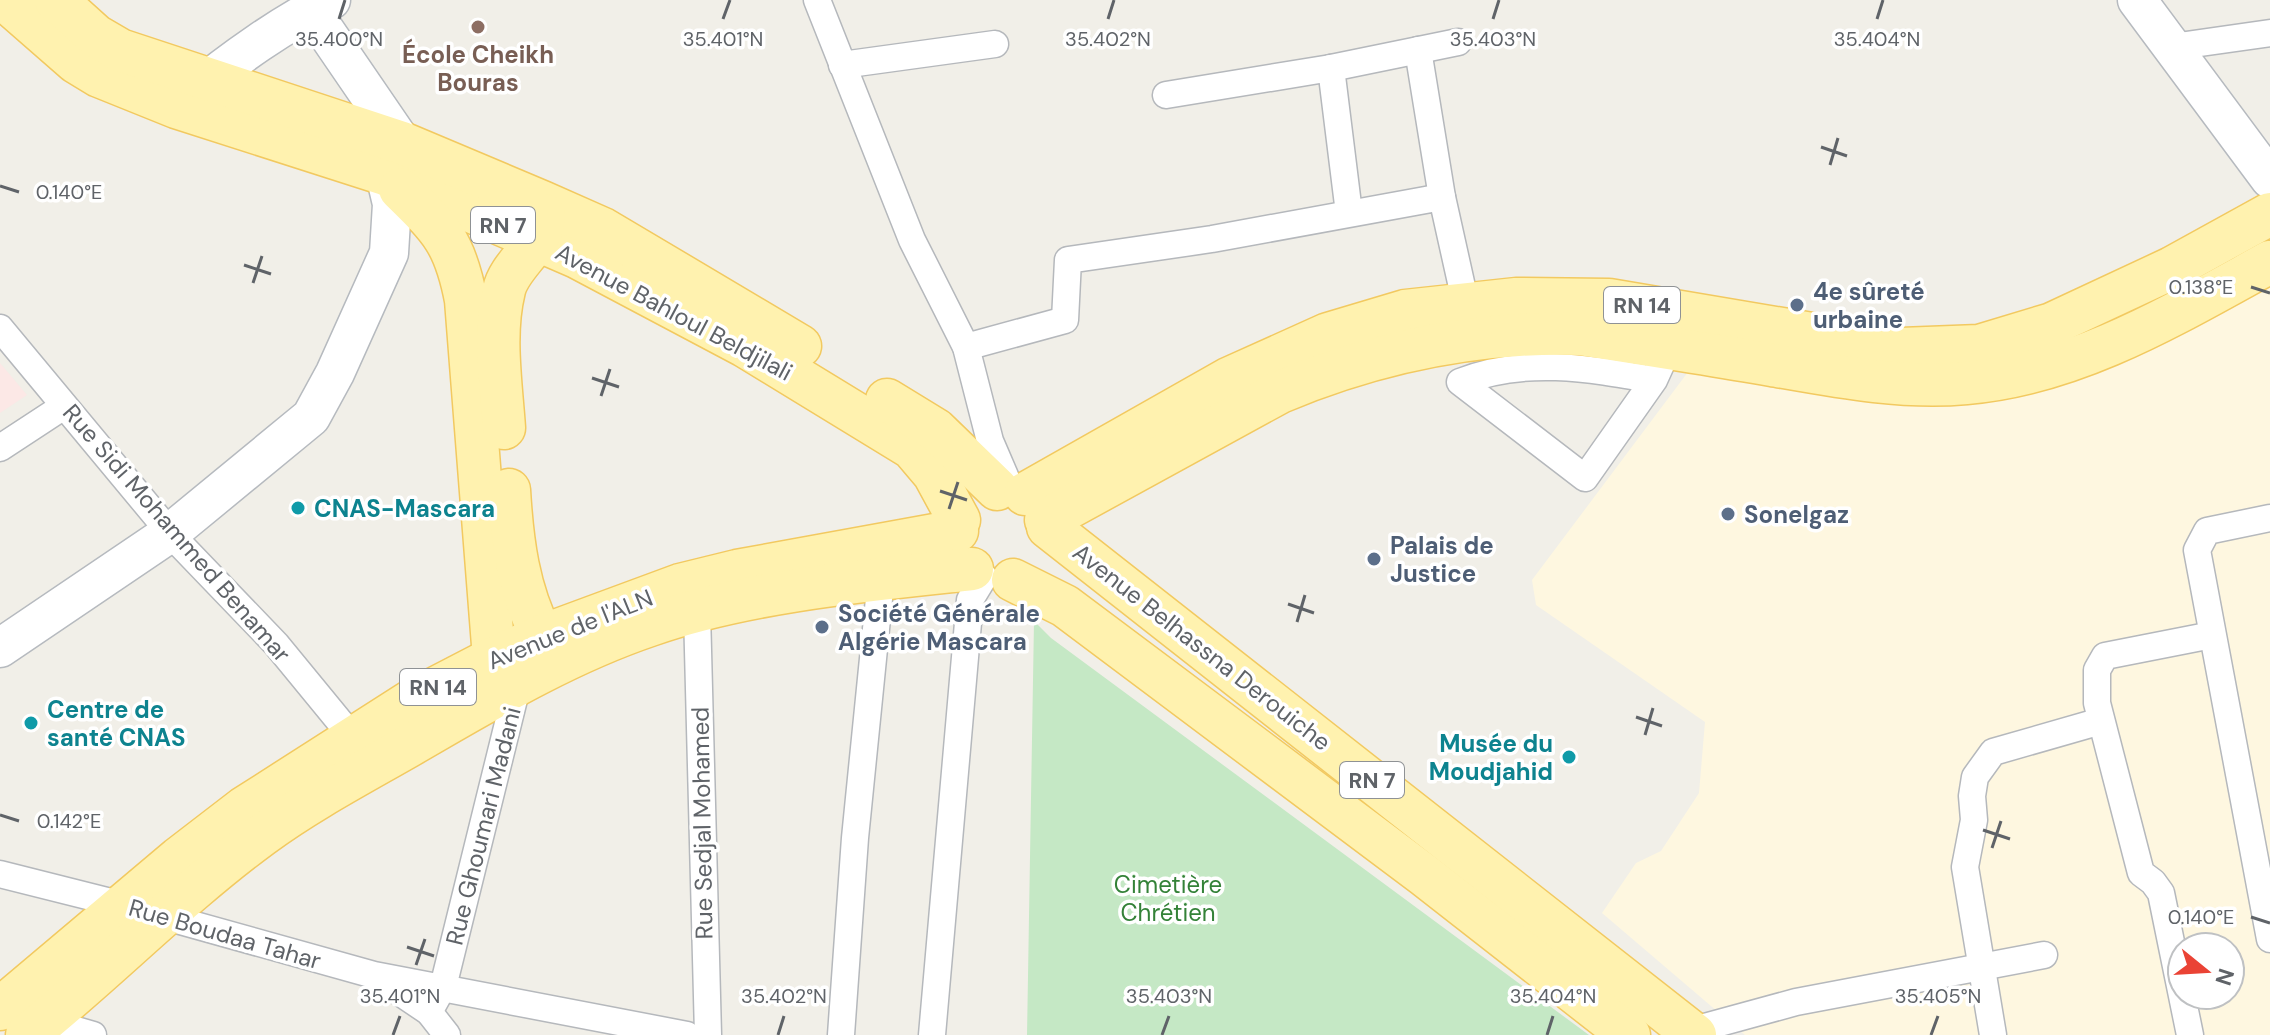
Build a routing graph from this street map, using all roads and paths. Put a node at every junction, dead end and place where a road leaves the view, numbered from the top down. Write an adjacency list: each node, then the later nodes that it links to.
1 (5, 0): 15 (main road, Avenue Bahloul Beldjilali / RN 7)
2 (56, 0): 13 (main road, Avenue Bahloul Beldjilali / RN 7)
3 (817, 0): 11 (street)
4 (2137, 0): 9 (street)
5 (316, 3): 13 (street); 16 (street)
6 (2270, 33): 9 (street)
7 (1458, 42): 10 (street)
8 (995, 44): 11 (street)
9 (2172, 47): 17 (street)
10 (1418, 50): 12 (street); 18 (street)
11 (842, 65): 25 (street)
12 (1331, 68): 14 (street); 19 (street)
13 (209, 78): 15 (street); 16 (main road, Avenue Bahloul Beldjilali / RN 7)
14 (1166, 95)
15 (176, 107): 16 (main road, Avenue Bahloul Beldjilali / RN 7)
16 (394, 159): 21 (main road, Avenue Bahloul Beldjilali / RN 7); 31 (street); 38 (main road)
17 (2270, 179)
18 (1442, 197): 19 (street); 23 (street)
19 (1349, 213): 25 (street)
20 (2270, 214): 23 (main road, RN 14)
21 (540, 221): 29 (main road, Avenue Bahloul Beldjilali / RN 7); 32 (main road, Avenue Bahloul Beldjilali / RN 7); 36 (main road)
22 (2270, 262): 26 (main road, RN 14)
23 (1466, 305): 29 (main road, RN 14)
24 (0, 328): 27 (street, Rue Sidi Mohammed Benamar)
25 (966, 347): 29 (street)
26 (1661, 364): 26 (street); 29 (main road, RN 14)
27 (64, 406): 28 (street); 31 (street, Rue Sidi Mohammed Benamar)
28 (0, 448)
29 (1026, 504): 32 (main road); 32 (main road); 53 (main road, Avenue Belhassna Derouiche / RN 7)
30 (2270, 518): 35 (street)
31 (170, 533): 37 (street); 40 (street, Rue Sidi Mohammed Benamar)
32 (977, 555): 33 (main road, Avenue de l'ALN / RN 14); 36 (main road, Avenue de l'ALN / RN 14); 59 (street); 60 (main road, Avenue Belhassna Derouiche / RN 7)
33 (881, 579): 34 (main road, Avenue de l'ALN / RN 14); 58 (street)
34 (697, 612): 38 (main road, Avenue de l'ALN / RN 14); 57 (street, Rue Sedjal Mohamed)
35 (2212, 635): 39 (street); 44 (street)
36 (542, 636): 38 (main road, Avenue de l'ALN / RN 14)
37 (0, 648)
38 (506, 671): 40 (main road, Avenue de l'ALN / RN 14); 43 (main road, Avenue de l'ALN / RN 14); 48 (street, Rue Ghoumari Madani)
39 (2101, 721): 46 (street); 62 (street)
40 (354, 739): 42 (main road, Avenue de l'ALN / RN 14)
41 (0, 874): 42 (street, Rue Boudaa Tahar)
42 (123, 905): 43 (street, Rue Boudaa Tahar); 49 (main road, Avenue de l'ALN / RN 14)
43 (163, 916): 47 (street, Rue Boudaa Tahar); 51 (main road, Avenue de l'ALN / RN 14)
44 (2270, 939)
45 (2044, 955): 46 (street)
46 (1982, 967): 53 (street); 61 (street)
47 (374, 975): 48 (street, Rue Boudaa Tahar); 50 (street)
48 (443, 987): 50 (street, Rue Ghoumari Madani); 52 (street, Rue Boudaa Tahar)
49 (0, 1009)
50 (429, 1012): 55 (street)
51 (36, 1028): 54 (street)
52 (658, 1032): 56 (street, Rue Boudaa Tahar)
53 (1689, 1034)
54 (93, 1035)
55 (447, 1035)
56 (687, 1035)
57 (708, 1035)
58 (841, 1035)
59 (932, 1035)
60 (1629, 1035)
61 (1993, 1035)
62 (2190, 1035)

